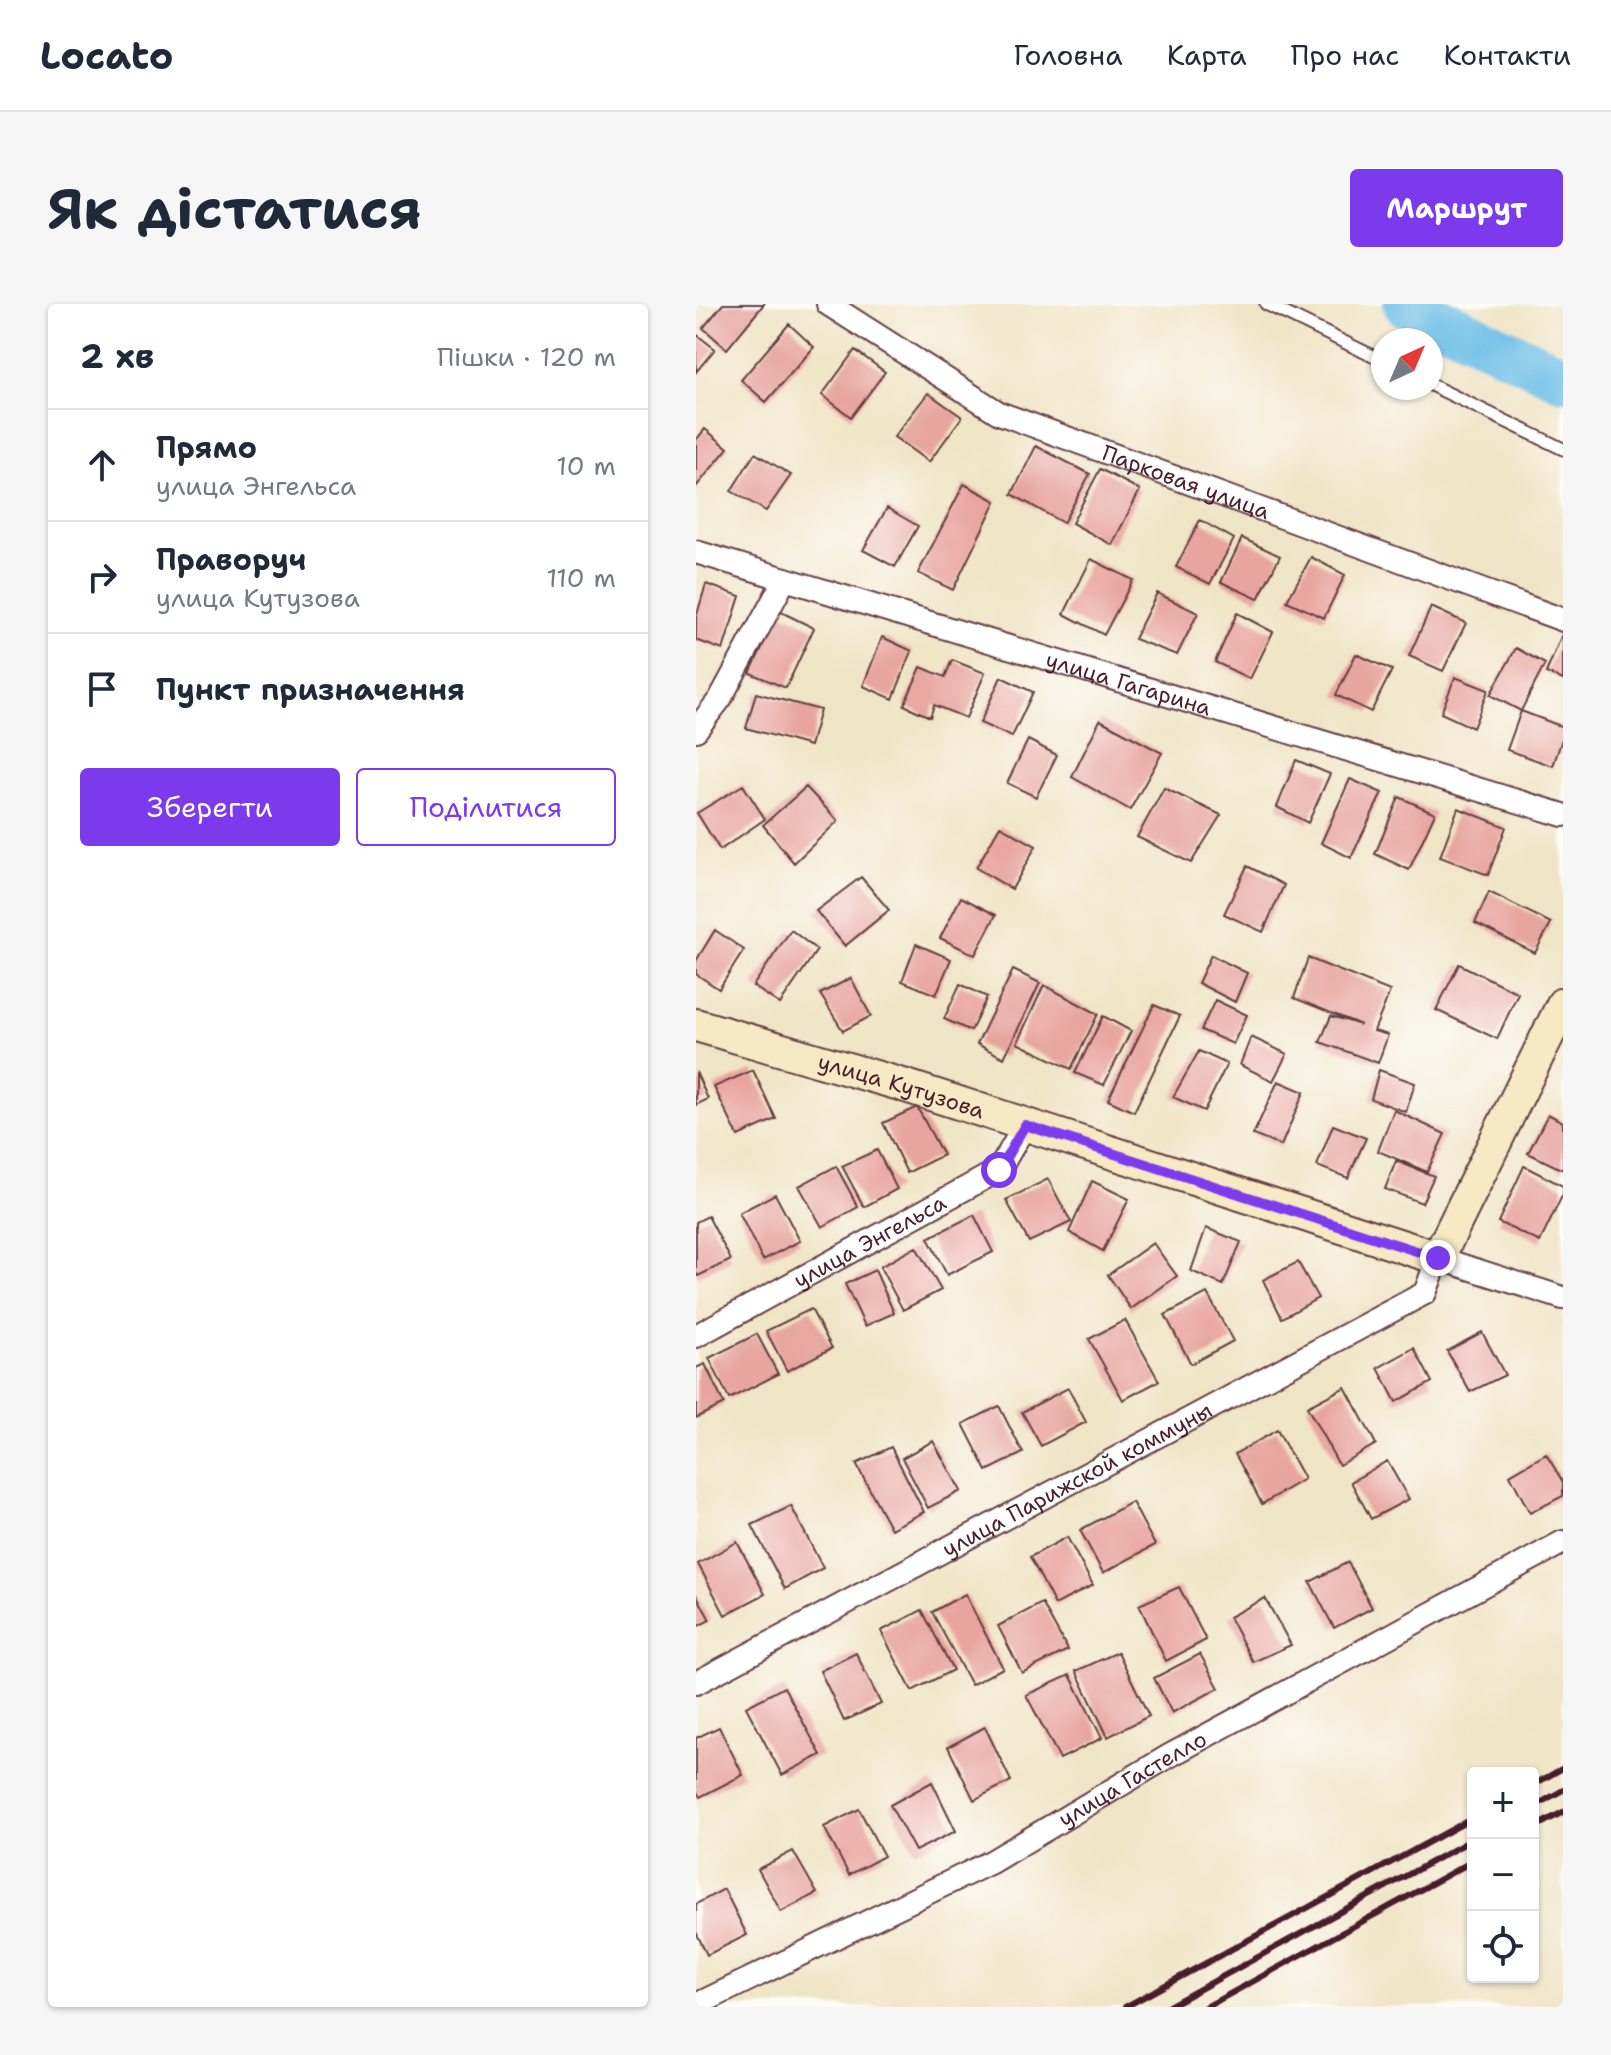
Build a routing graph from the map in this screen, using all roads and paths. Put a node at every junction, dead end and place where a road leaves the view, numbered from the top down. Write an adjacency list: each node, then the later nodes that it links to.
1 (828, 304): 8 (street, Парковая улица)
2 (1266, 304): 3 (lane)
3 (1371, 355)
4 (1443, 391): 5 (lane)
5 (1563, 449)
6 (696, 552): 7 (street, улица Гагарина)
7 (785, 579): 9 (street); 10 (street, улица Гагарина)
8 (1563, 620)
9 (696, 730)
10 (1563, 815)
11 (1563, 1004): 14 (main road)
12 (696, 1025): 13 (main road, улица Кутузова)
13 (1025, 1125): 14 (main road, улица Кутузова); 16 (street, улица Энгельса)
14 (1438, 1258): 15 (street, улица Кутузова); 18 (street, улица Парижской коммуны)
15 (1563, 1298)
16 (696, 1336)
17 (1563, 1542): 19 (street, улица Гастелло)
18 (696, 1683)
19 (696, 2005)

